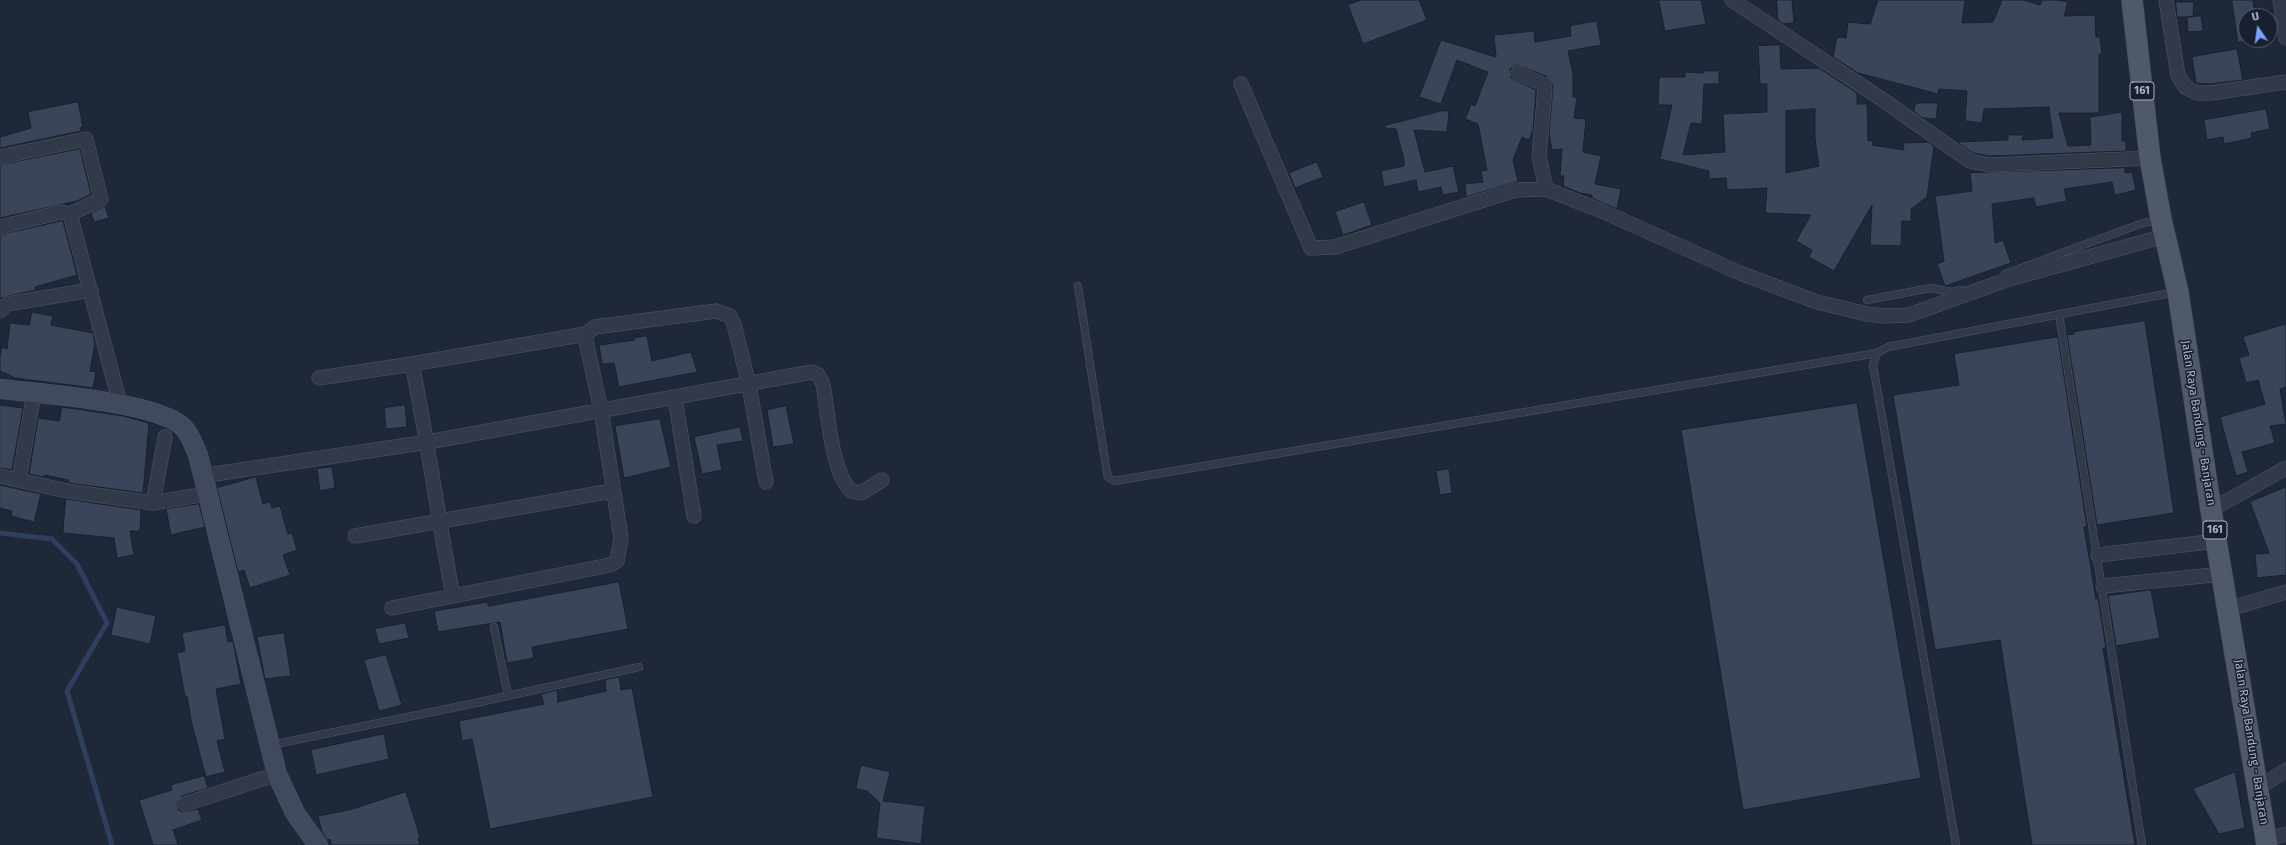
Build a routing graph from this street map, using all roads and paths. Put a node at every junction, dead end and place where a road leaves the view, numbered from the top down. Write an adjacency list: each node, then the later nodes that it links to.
1 (1732, 0): 10 (street)
2 (2132, 0): 10 (main road, Jalan Raya Bandung - Banjaran / 161)
3 (2166, 0): 7 (street)
4 (2280, 0): 5 (street)
5 (2286, 38)
6 (1518, 73): 11 (street)
7 (2286, 82)
8 (1241, 84): 11 (street)
9 (0, 157): 12 (street)
10 (2150, 158): 13 (main road, Jalan Raya Bandung - Banjaran / 161)
11 (1546, 190): 13 (street)
12 (70, 214): 14 (street); 16 (street)
13 (2162, 223): 17 (main road, Jalan Raya Bandung - Banjaran / 161); 18 (lane)
14 (0, 227)
15 (1078, 286): 22 (lane)
16 (90, 290): 19 (street); 29 (street)
17 (2178, 292): 20 (lane); 41 (main road, Jalan Raya Bandung - Banjaran / 161)
18 (1867, 300)
19 (0, 312)
20 (2059, 314): 22 (lane); 46 (lane)
21 (586, 334): 23 (street); 25 (street); 30 (street)
22 (1877, 353): 63 (lane)
23 (412, 364): 24 (street); 32 (street)
24 (319, 378)
25 (749, 385): 28 (street); 36 (street); 37 (street)
26 (0, 389): 27 (street)
27 (34, 393): 29 (street); 35 (street)
28 (675, 398): 30 (street); 42 (street)
29 (120, 404): 38 (street)
30 (601, 410): 32 (street); 39 (street)
31 (165, 438): 40 (street)
32 (428, 442): 38 (street); 43 (street)
33 (2286, 468): 41 (street)
34 (0, 476): 35 (street)
35 (19, 480): 40 (street)
36 (882, 480)
37 (766, 482)
38 (204, 485): 40 (street); 56 (street)
39 (612, 491): 43 (street); 50 (street)
40 (153, 503)
41 (2211, 510): 45 (main road, Jalan Raya Bandung - Banjaran / 161)
42 (694, 516)
43 (438, 520): 44 (street); 50 (street)
44 (355, 536)
45 (2217, 541): 46 (street); 47 (main road, Jalan Raya Bandung - Banjaran / 161)
46 (2098, 555): 48 (lane)
47 (2222, 574): 48 (street); 51 (main road, Jalan Raya Bandung - Banjaran / 161)
48 (2103, 586): 64 (lane)
49 (2286, 592): 51 (street)
50 (453, 596): 52 (street)
51 (2240, 605): 59 (main road, Jalan Raya Bandung - Banjaran / 161)
52 (392, 608)
53 (494, 627): 55 (lane)
54 (639, 667): 55 (lane)
55 (508, 696): 56 (lane)
56 (269, 745): 58 (street)
57 (2286, 770): 59 (street)
58 (277, 774): 60 (street); 62 (street)
59 (2258, 788): 61 (main road, Jalan Raya Bandung - Banjaran / 161)
60 (185, 804)
61 (2274, 839)
62 (318, 845)
63 (1956, 845)
64 (2142, 845)

